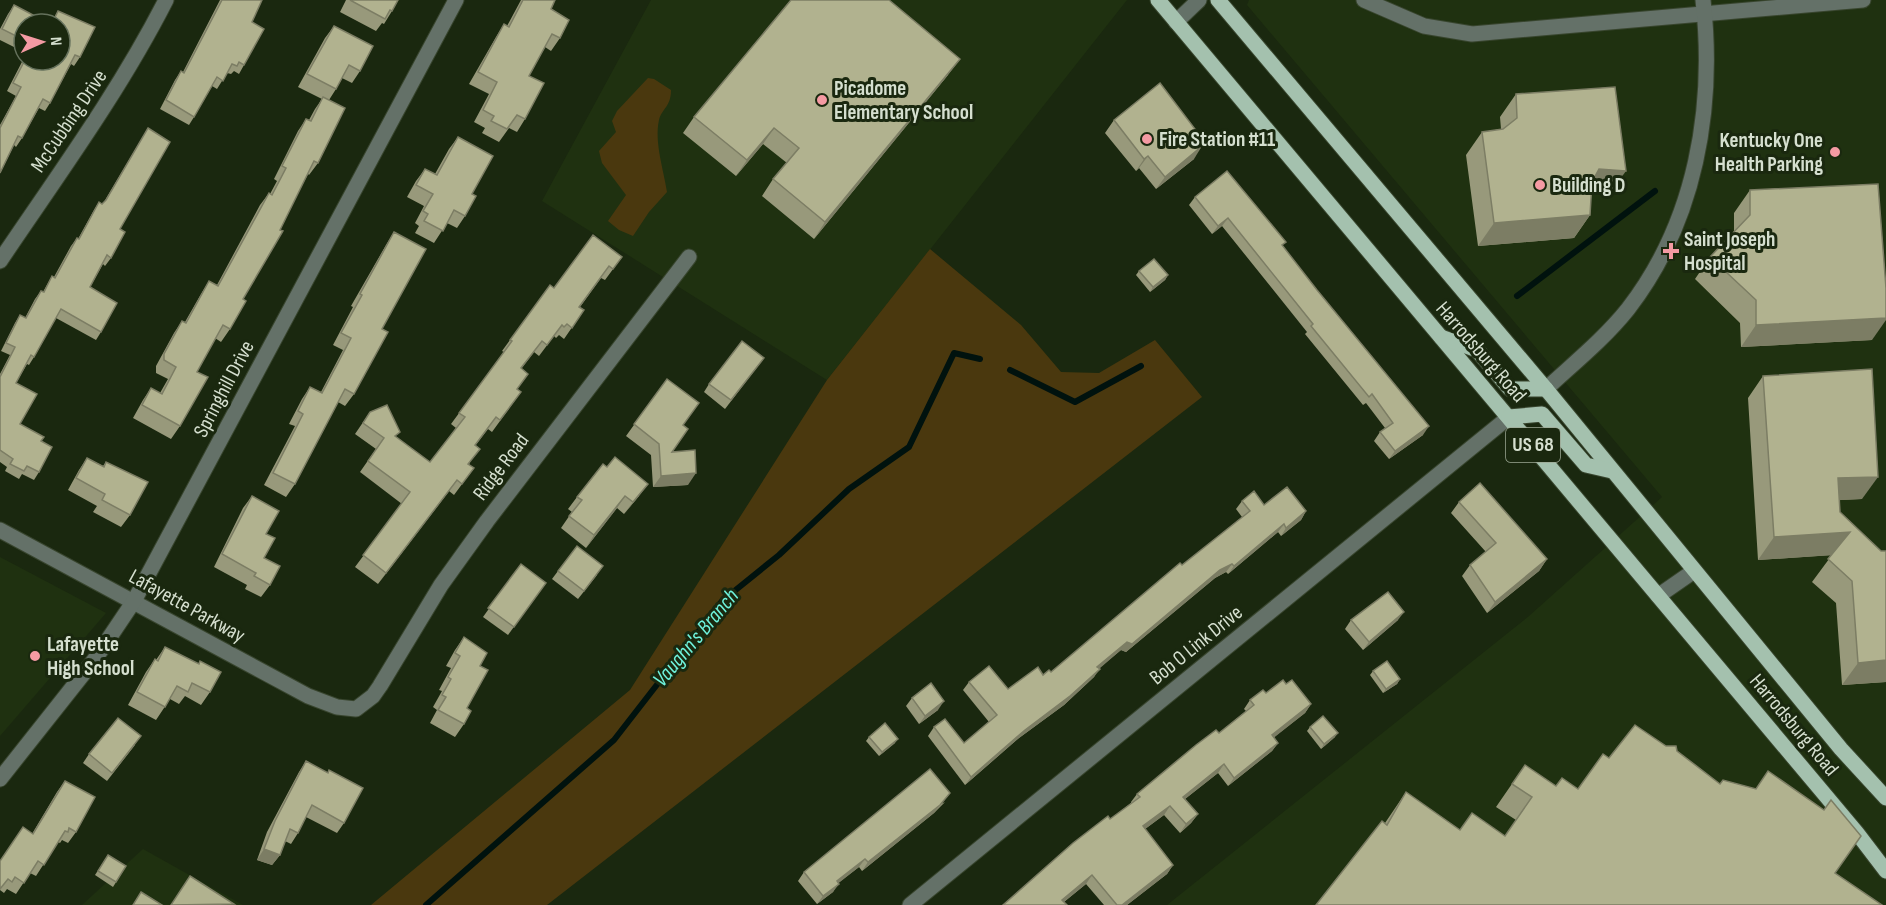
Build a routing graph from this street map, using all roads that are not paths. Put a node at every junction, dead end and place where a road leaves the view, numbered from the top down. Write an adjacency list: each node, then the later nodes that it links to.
1 (166, 0): 11 (street, McCubbing Drive)
2 (456, 0): 19 (street, Springhill Drive)
3 (1158, 0): 9 (main road, Harrodsburg Road / US 68)
4 (1199, 0): 9 (street)
5 (1218, 0): 13 (main road, Harrodsburg Road / US 68)
6 (1364, 0): 8 (street)
7 (1863, 0): 8 (street)
8 (1704, 8): 13 (street)
9 (1176, 22): 12 (main road, Harrodsburg Road / US 68)
10 (689, 257): 20 (street, Ridge Road)
11 (0, 261)
12 (1440, 336): 13 (main road); 14 (main road, Harrodsburg Road / US 68)
13 (1546, 388): 15 (main road, Harrodsburg Road / US 68)
14 (1509, 417): 15 (main road); 18 (main road, Harrodsburg Road / US 68); 24 (street, Bob O Link Drive)
15 (1612, 471): 17 (main road, Harrodsburg Road / US 68)
16 (0, 530): 19 (street, Lafayette Parkway)
17 (1694, 572): 18 (street); 22 (main road, Harrodsburg Road / US 68)
18 (1658, 596): 23 (main road, Harrodsburg Road / US 68)
19 (134, 601): 20 (street, Lafayette Parkway); 21 (street, Springhill Drive)
20 (356, 709)
21 (0, 779)
22 (1886, 798)
23 (1886, 871)
24 (910, 905)

